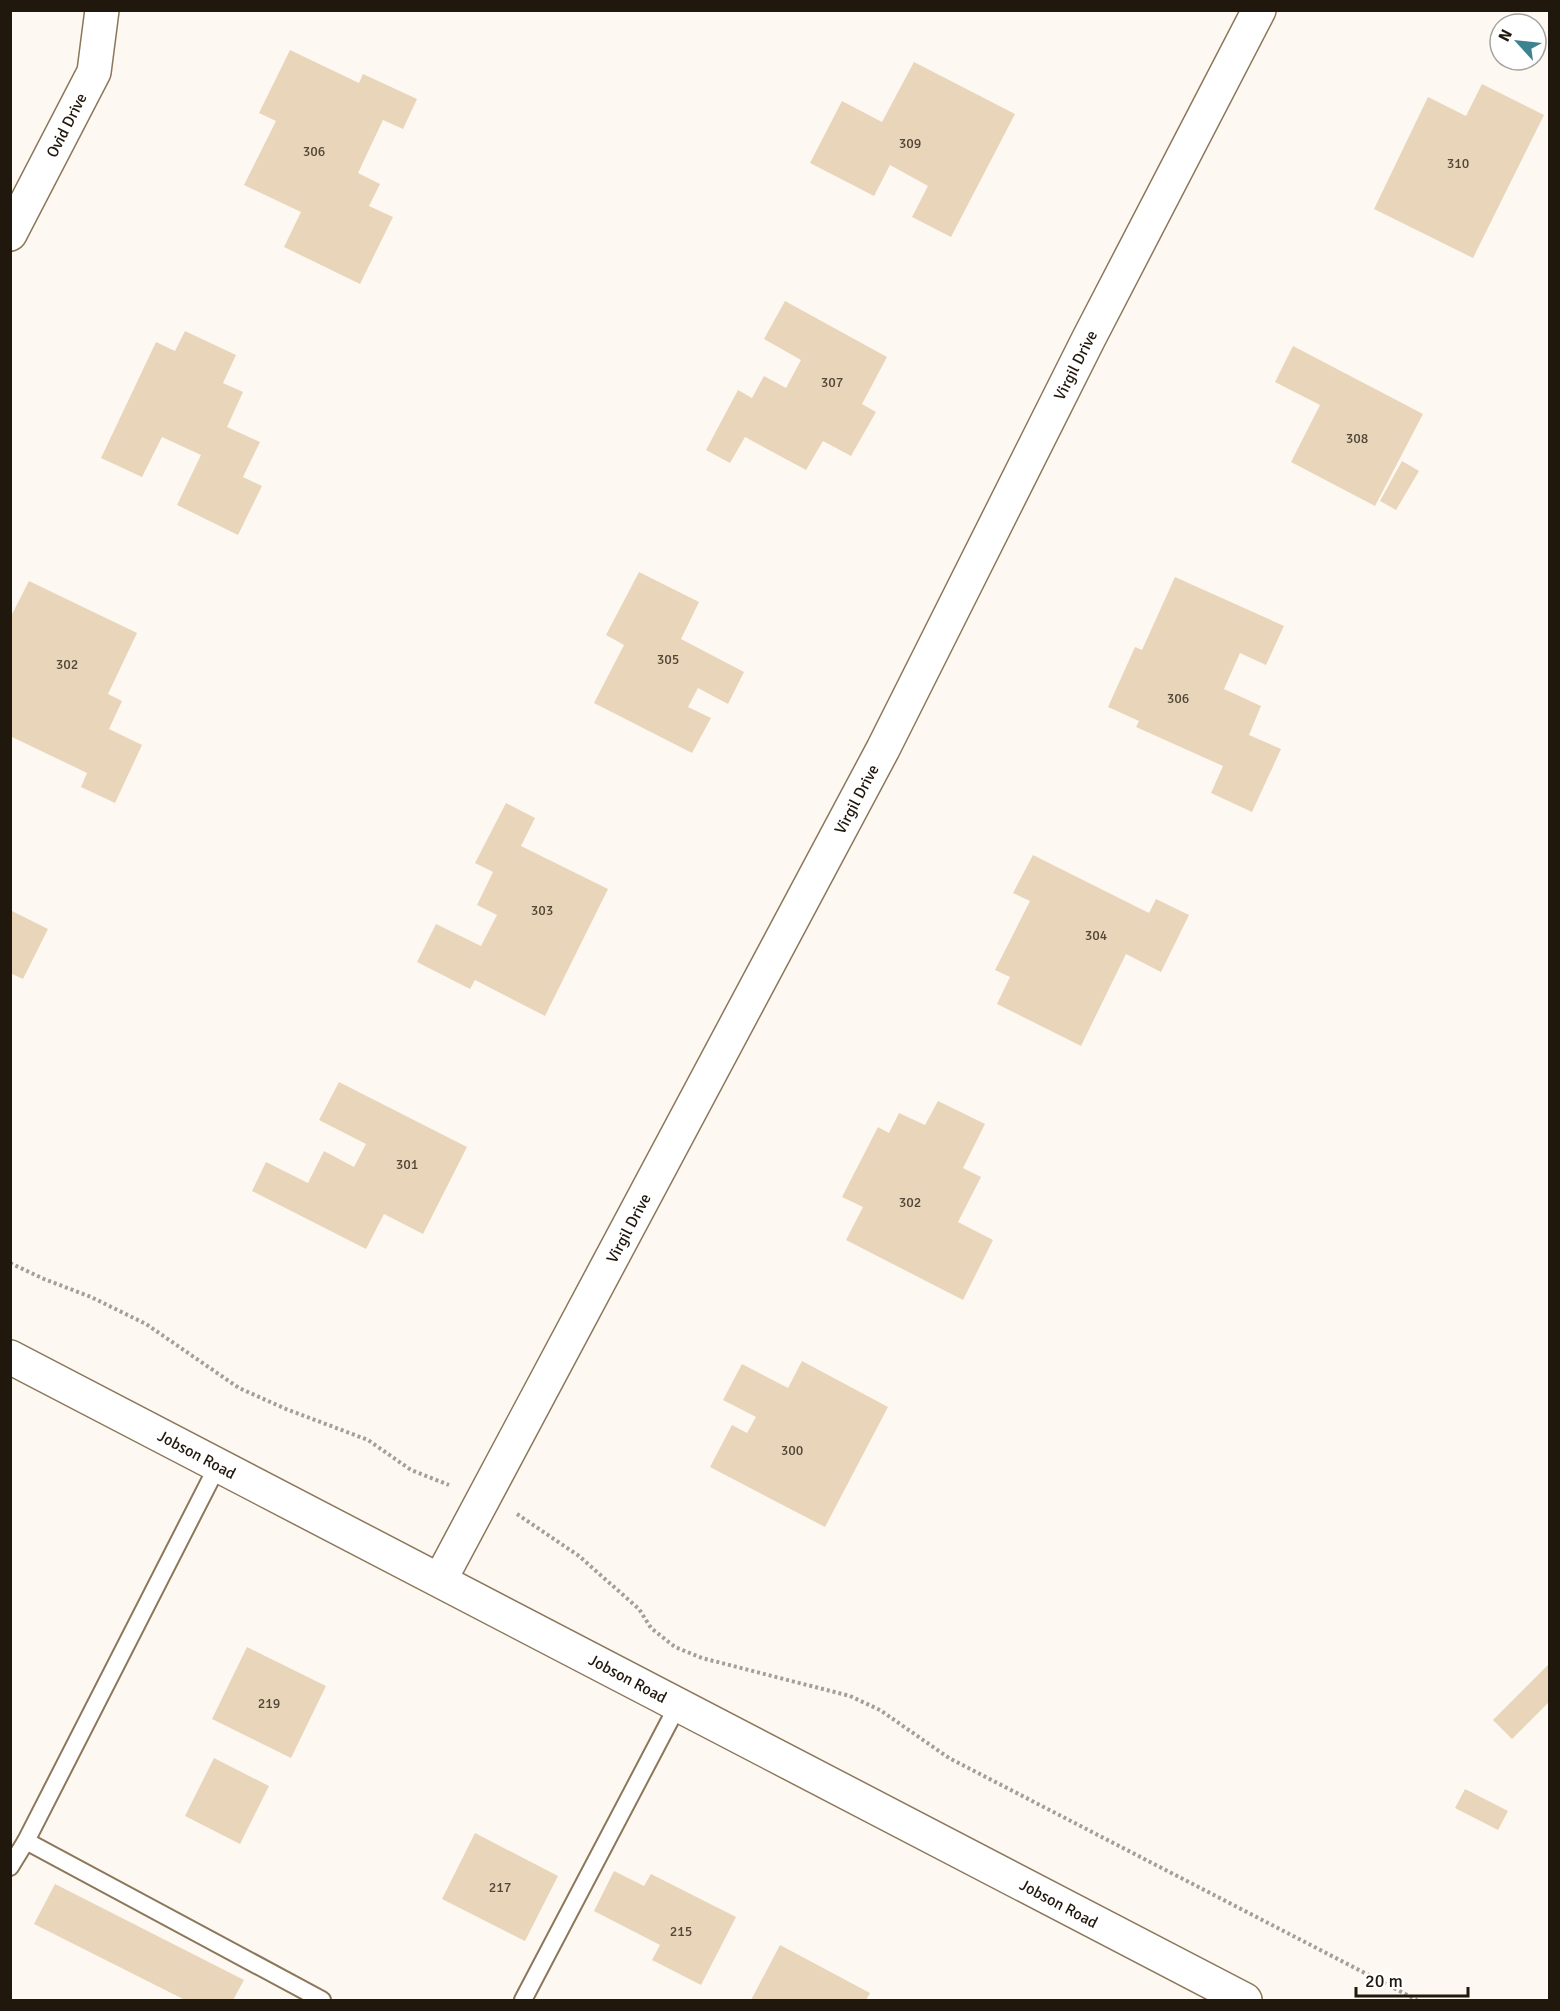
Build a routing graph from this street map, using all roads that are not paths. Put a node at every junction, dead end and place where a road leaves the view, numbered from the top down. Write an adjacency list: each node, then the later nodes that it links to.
1 (102, 10): 3 (street, Ovid Drive)
2 (1259, 10): 6 (street, Virgil Drive)
3 (10, 234)
4 (10, 1357): 5 (street, Jobson Road)
5 (218, 1465): 6 (street, Jobson Road); 8 (lane)
6 (440, 1580): 7 (street, Jobson Road)
7 (678, 1705): 11 (lane); 12 (street, Jobson Road)
8 (26, 1841): 9 (lane); 10 (lane)
9 (10, 1867)
10 (322, 2001)
11 (523, 2001)
12 (1245, 2001)

